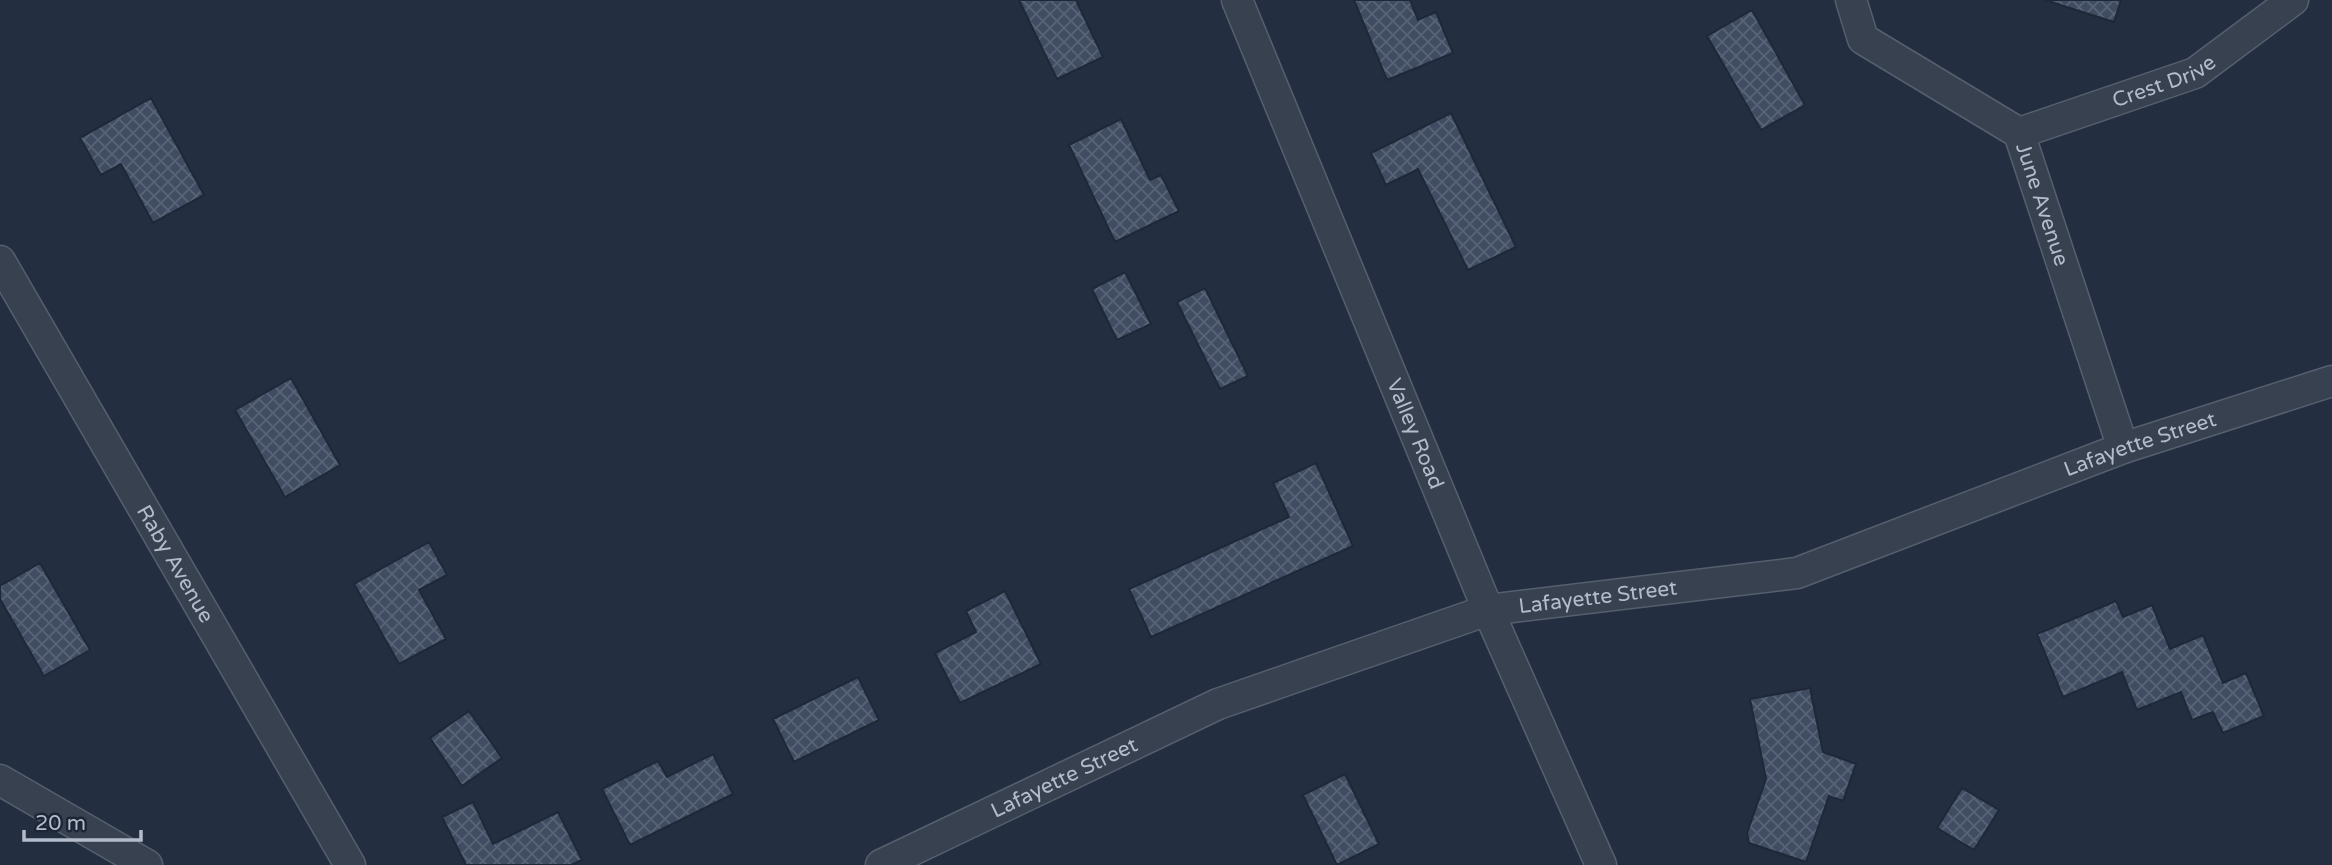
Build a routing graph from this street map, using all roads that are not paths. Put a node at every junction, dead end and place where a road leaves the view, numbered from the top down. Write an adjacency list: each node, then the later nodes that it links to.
1 (1237, 0): 8 (street, Valley Road)
2 (1851, 0): 4 (street, June Avenue)
3 (2293, 0): 4 (street, Crest Drive)
4 (2019, 133): 7 (street, June Avenue)
5 (0, 261): 11 (street, Raby Avenue)
6 (2332, 381): 7 (street, Lafayette Street)
7 (2123, 448): 8 (street, Lafayette Street)
8 (1488, 610): 12 (street, Lafayette Street); 13 (street, Valley Road)
9 (0, 780): 10 (street)
10 (147, 865)
11 (351, 865)
12 (881, 865)
13 (1601, 865)

